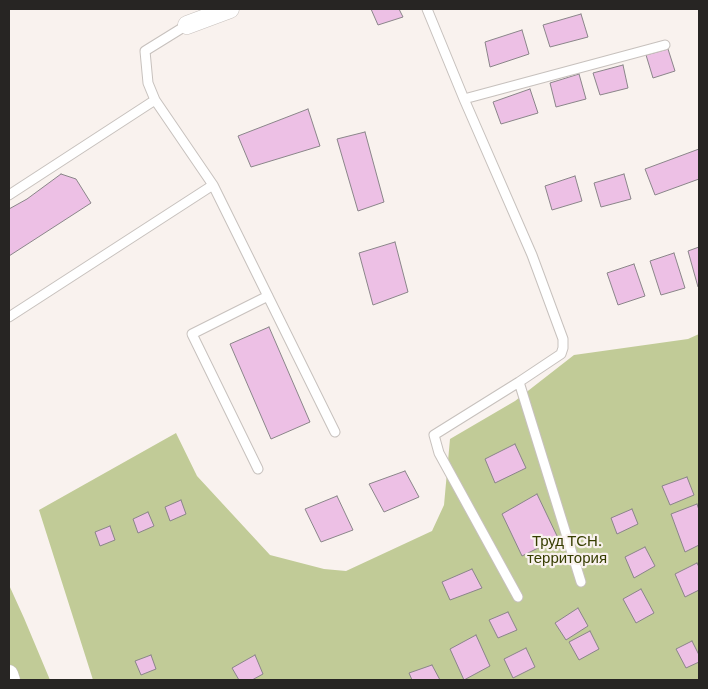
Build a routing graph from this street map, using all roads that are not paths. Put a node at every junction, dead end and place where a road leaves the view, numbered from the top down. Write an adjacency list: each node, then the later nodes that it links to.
1 (230, 9): 3 (street)
2 (427, 9): 5 (lane)
3 (187, 25): 6 (lane)
4 (665, 45): 5 (lane)
5 (464, 99): 11 (lane)
6 (155, 100): 7 (lane); 8 (lane)
7 (213, 185): 9 (lane); 10 (lane)
8 (9, 195)
9 (268, 296): 12 (lane); 13 (lane)
10 (9, 317)
11 (520, 382): 14 (lane); 15 (lane)
12 (335, 432)
13 (258, 468)
14 (581, 582)
15 (518, 597)
16 (9, 674): 17 (street)
17 (11, 680)

